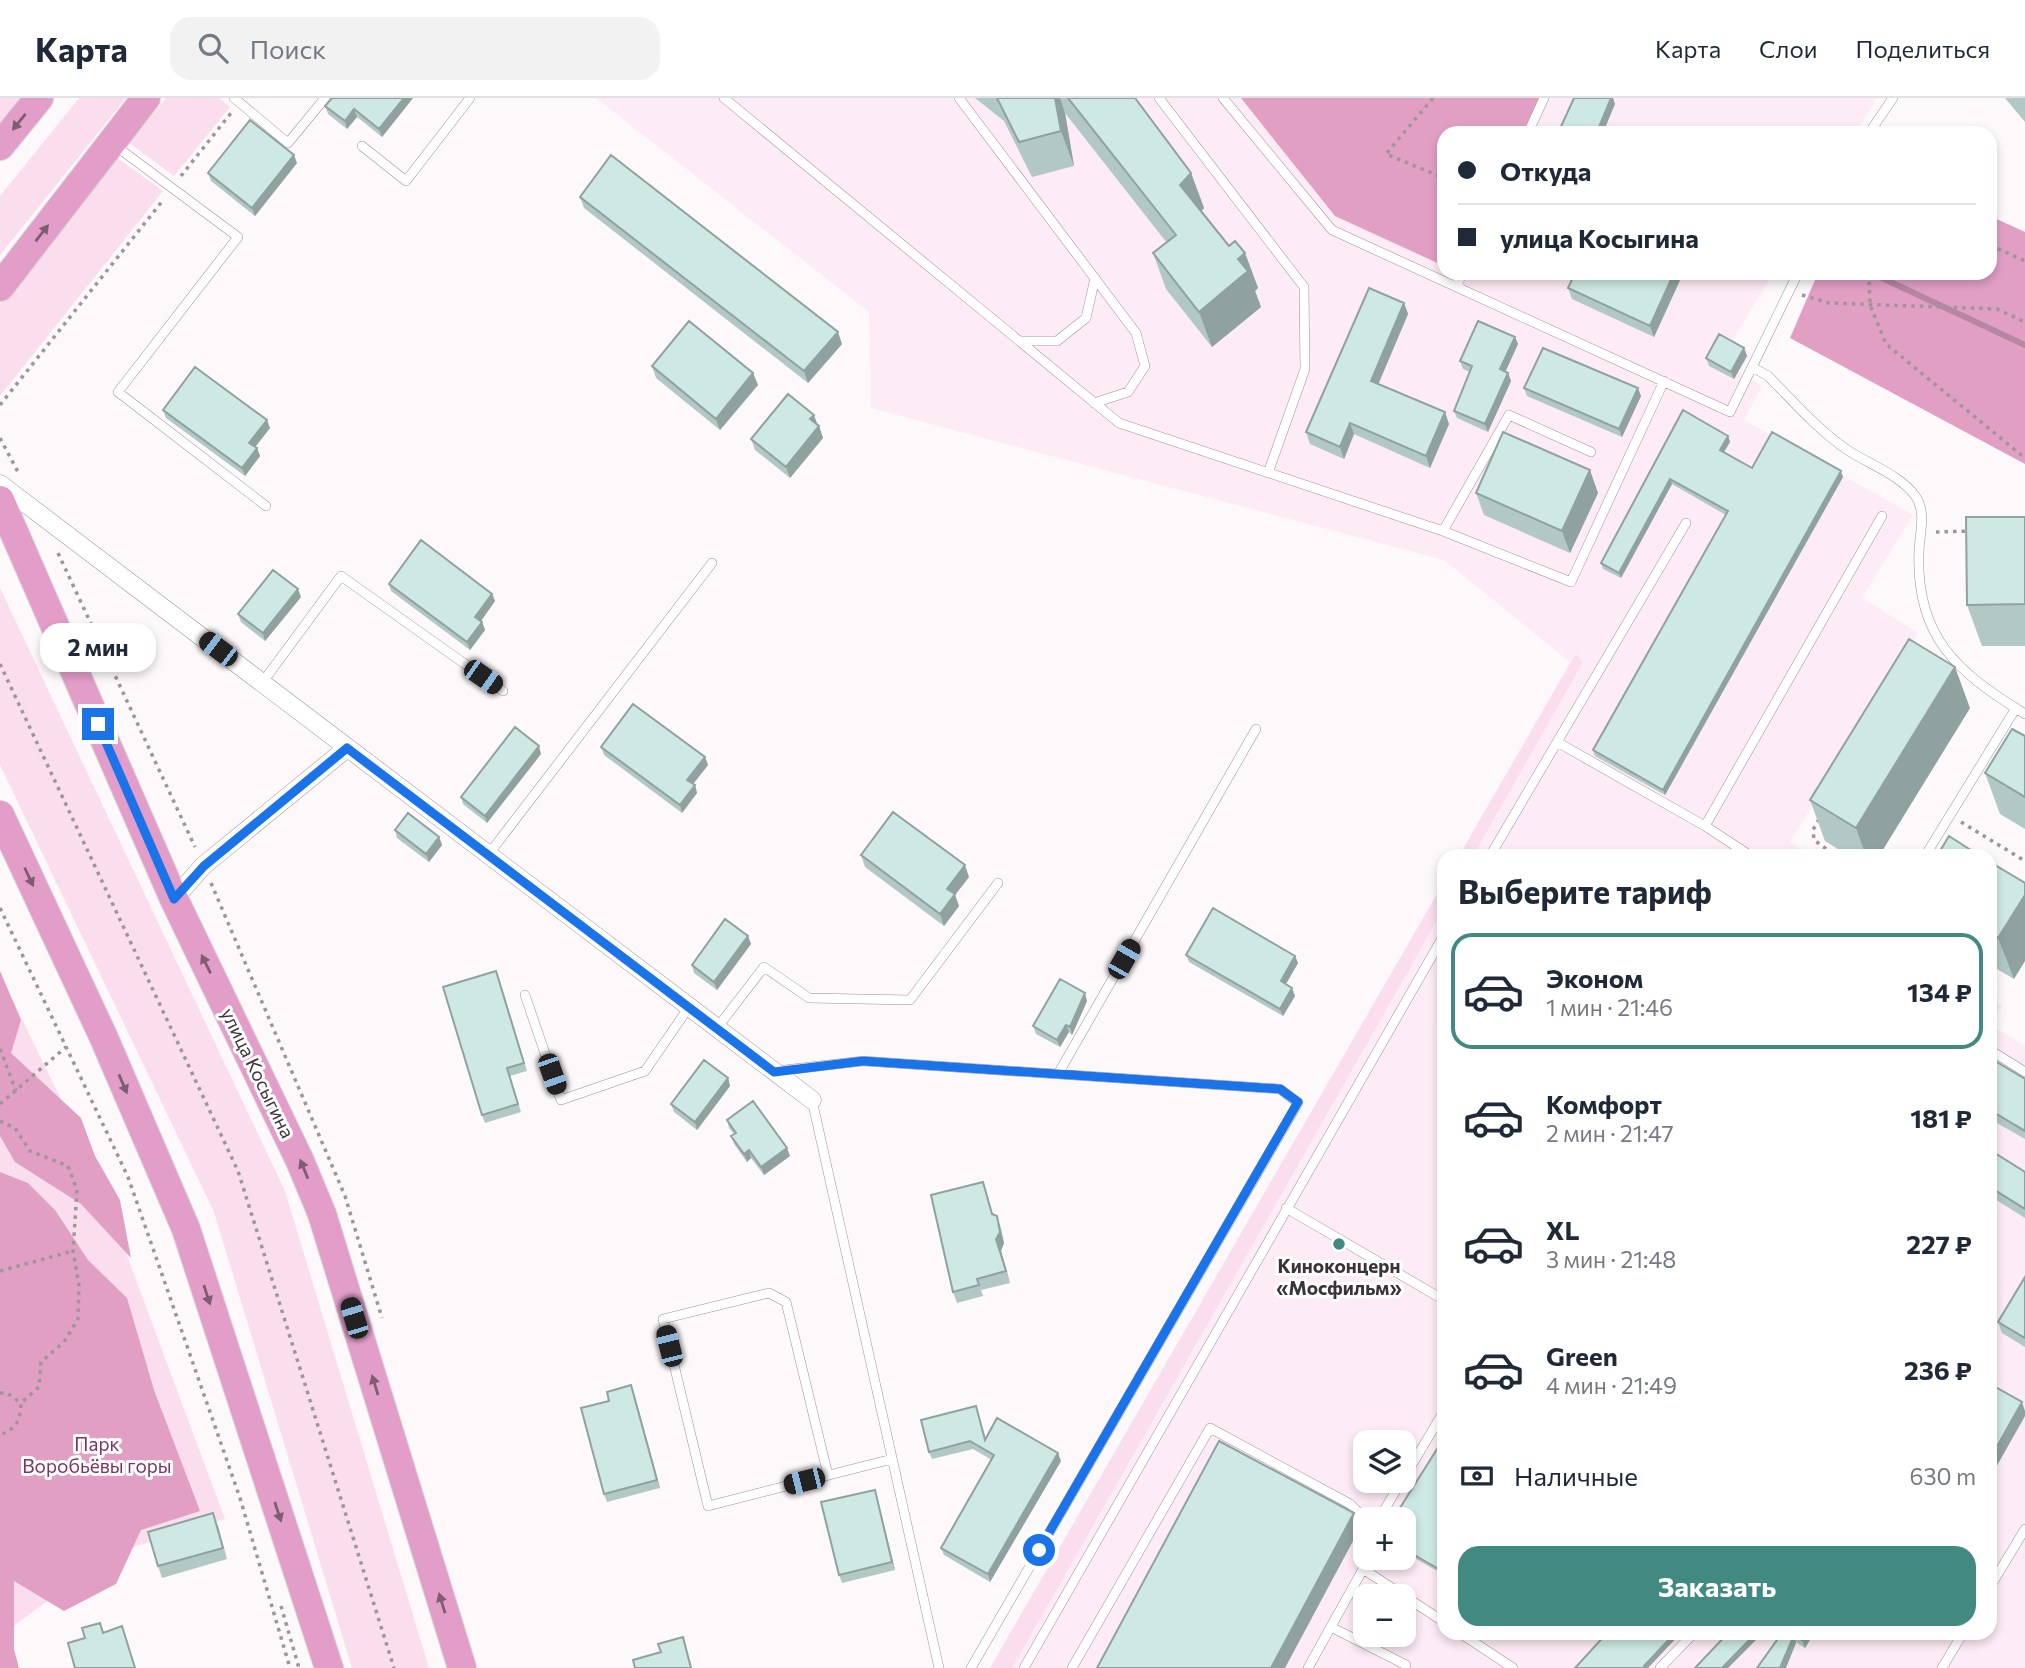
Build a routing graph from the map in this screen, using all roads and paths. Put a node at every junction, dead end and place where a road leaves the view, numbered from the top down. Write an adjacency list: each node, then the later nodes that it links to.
1 (39, 98): 16 (main road, one-way to 16)
2 (146, 98): 15 (main road)
3 (325, 98): 12 (lane)
4 (471, 98): 17 (lane)
5 (724, 98): 33 (lane)
6 (959, 98): 23 (lane)
7 (1160, 98): 40 (lane)
8 (1223, 98): 22 (lane)
9 (1433, 98): 18 (path)
10 (1544, 98): 13 (lane)
11 (1893, 98): 14 (lane)
12 (236, 100): 19 (path)
13 (1531, 126)
14 (1874, 126)
15 (112, 143): 19 (lane); 29 (main road, one-way to 15)
16 (0, 146)
17 (362, 146)
18 (1437, 175)
19 (172, 188): 37 (path); 43 (lane)
20 (1997, 248): 21 (path)
21 (2025, 261)
22 (1437, 277)
23 (1095, 278): 33 (lane); 36 (lane)
24 (1443, 280): 28 (lane)
25 (1459, 280): 28 (lane)
26 (1795, 280): 30 (lane)
27 (1869, 280): 31 (path)
28 (1456, 286): 35 (lane)
29 (0, 287)
30 (1790, 292): 31 (path); 34 (lane)
31 (1870, 305): 32 (path); 39 (path)
32 (2025, 322)
33 (1020, 341): 36 (lane)
34 (1754, 368): 35 (lane); 48 (lane)
35 (1664, 381): 46 (lane)
36 (1094, 403): 40 (lane)
37 (0, 405)
38 (1591, 452): 46 (lane)
39 (2025, 458)
40 (1268, 473): 46 (lane)
41 (0, 484): 51 (street)
42 (0, 499): 69 (main road, улица Косыгина)
43 (265, 506)
44 (1882, 516): 61 (lane)
45 (1686, 523): 56 (lane)
46 (1443, 531)
47 (1975, 531): 48 (path)
48 (1921, 532): 53 (lane)
49 (712, 562): 66 (lane)
50 (0, 664): 111 (path)
51 (262, 684): 52 (lane); 57 (street)
52 (503, 691)
53 (2016, 708): 54 (lane); 60 (lane)
54 (2025, 714)
55 (1256, 729): 80 (lane)
56 (1558, 742): 61 (lane); 62 (lane)
57 (347, 748): 66 (street); 69 (street)
58 (1822, 814): 64 (path)
59 (0, 815): 110 (main road, one-way to 110)
60 (1950, 815): 65 (lane); 67 (path)
61 (1705, 826): 63 (lane)
62 (1494, 849)
63 (1740, 849)
64 (1825, 849)
65 (1929, 849)
66 (488, 855): 73 (street)
67 (2025, 861)
68 (998, 883): 74 (lane)
69 (174, 899): 112 (main road, улица Косыгина, one-way to 69)
70 (0, 908): 75 (path)
71 (1437, 947): 85 (lane)
72 (525, 995): 73 (lane)
73 (688, 1007): 74 (street)
74 (717, 1028): 78 (street)
75 (66, 1047): 81 (path); 108 (path)
76 (0, 1049): 81 (path)
77 (1997, 1054): 79 (lane)
78 (774, 1072): 80 (lane); 82 (street)
79 (2025, 1072)
80 (1058, 1074): 114 (lane)
81 (16, 1091): 83 (path)
82 (812, 1100): 94 (lane)
83 (0, 1104)
84 (0, 1121): 86 (path)
85 (1286, 1208): 88 (lane); 115 (lane)
86 (73, 1251): 87 (path); 90 (path)
87 (0, 1271)
88 (1437, 1296)
89 (0, 1393): 90 (path)
90 (21, 1403): 92 (path)
91 (1437, 1423): 93 (lane)
92 (0, 1434)
93 (1416, 1457)
94 (892, 1459): 95 (lane); 113 (lane)
95 (828, 1475): 95 (lane)
96 (1353, 1507): 116 (lane)
97 (2025, 1530): 100 (lane)
98 (1362, 1570): 103 (lane)
99 (1365, 1570): 102 (lane)
100 (1997, 1576)
101 (280, 1604): 109 (path)
102 (1437, 1617)
103 (1331, 1627): 107 (lane); 117 (lane)
104 (1471, 1640): 118 (lane)
105 (1687, 1640): 119 (lane)
106 (1959, 1640): 120 (lane)
107 (1406, 1665)
108 (290, 1668)
109 (299, 1668)
110 (328, 1668)
111 (394, 1668)
112 (462, 1668)
113 (939, 1668)
114 (971, 1668)
115 (1024, 1668)
116 (1072, 1668)
117 (1308, 1668)
118 (1513, 1668)
119 (1660, 1668)
120 (1942, 1668)

